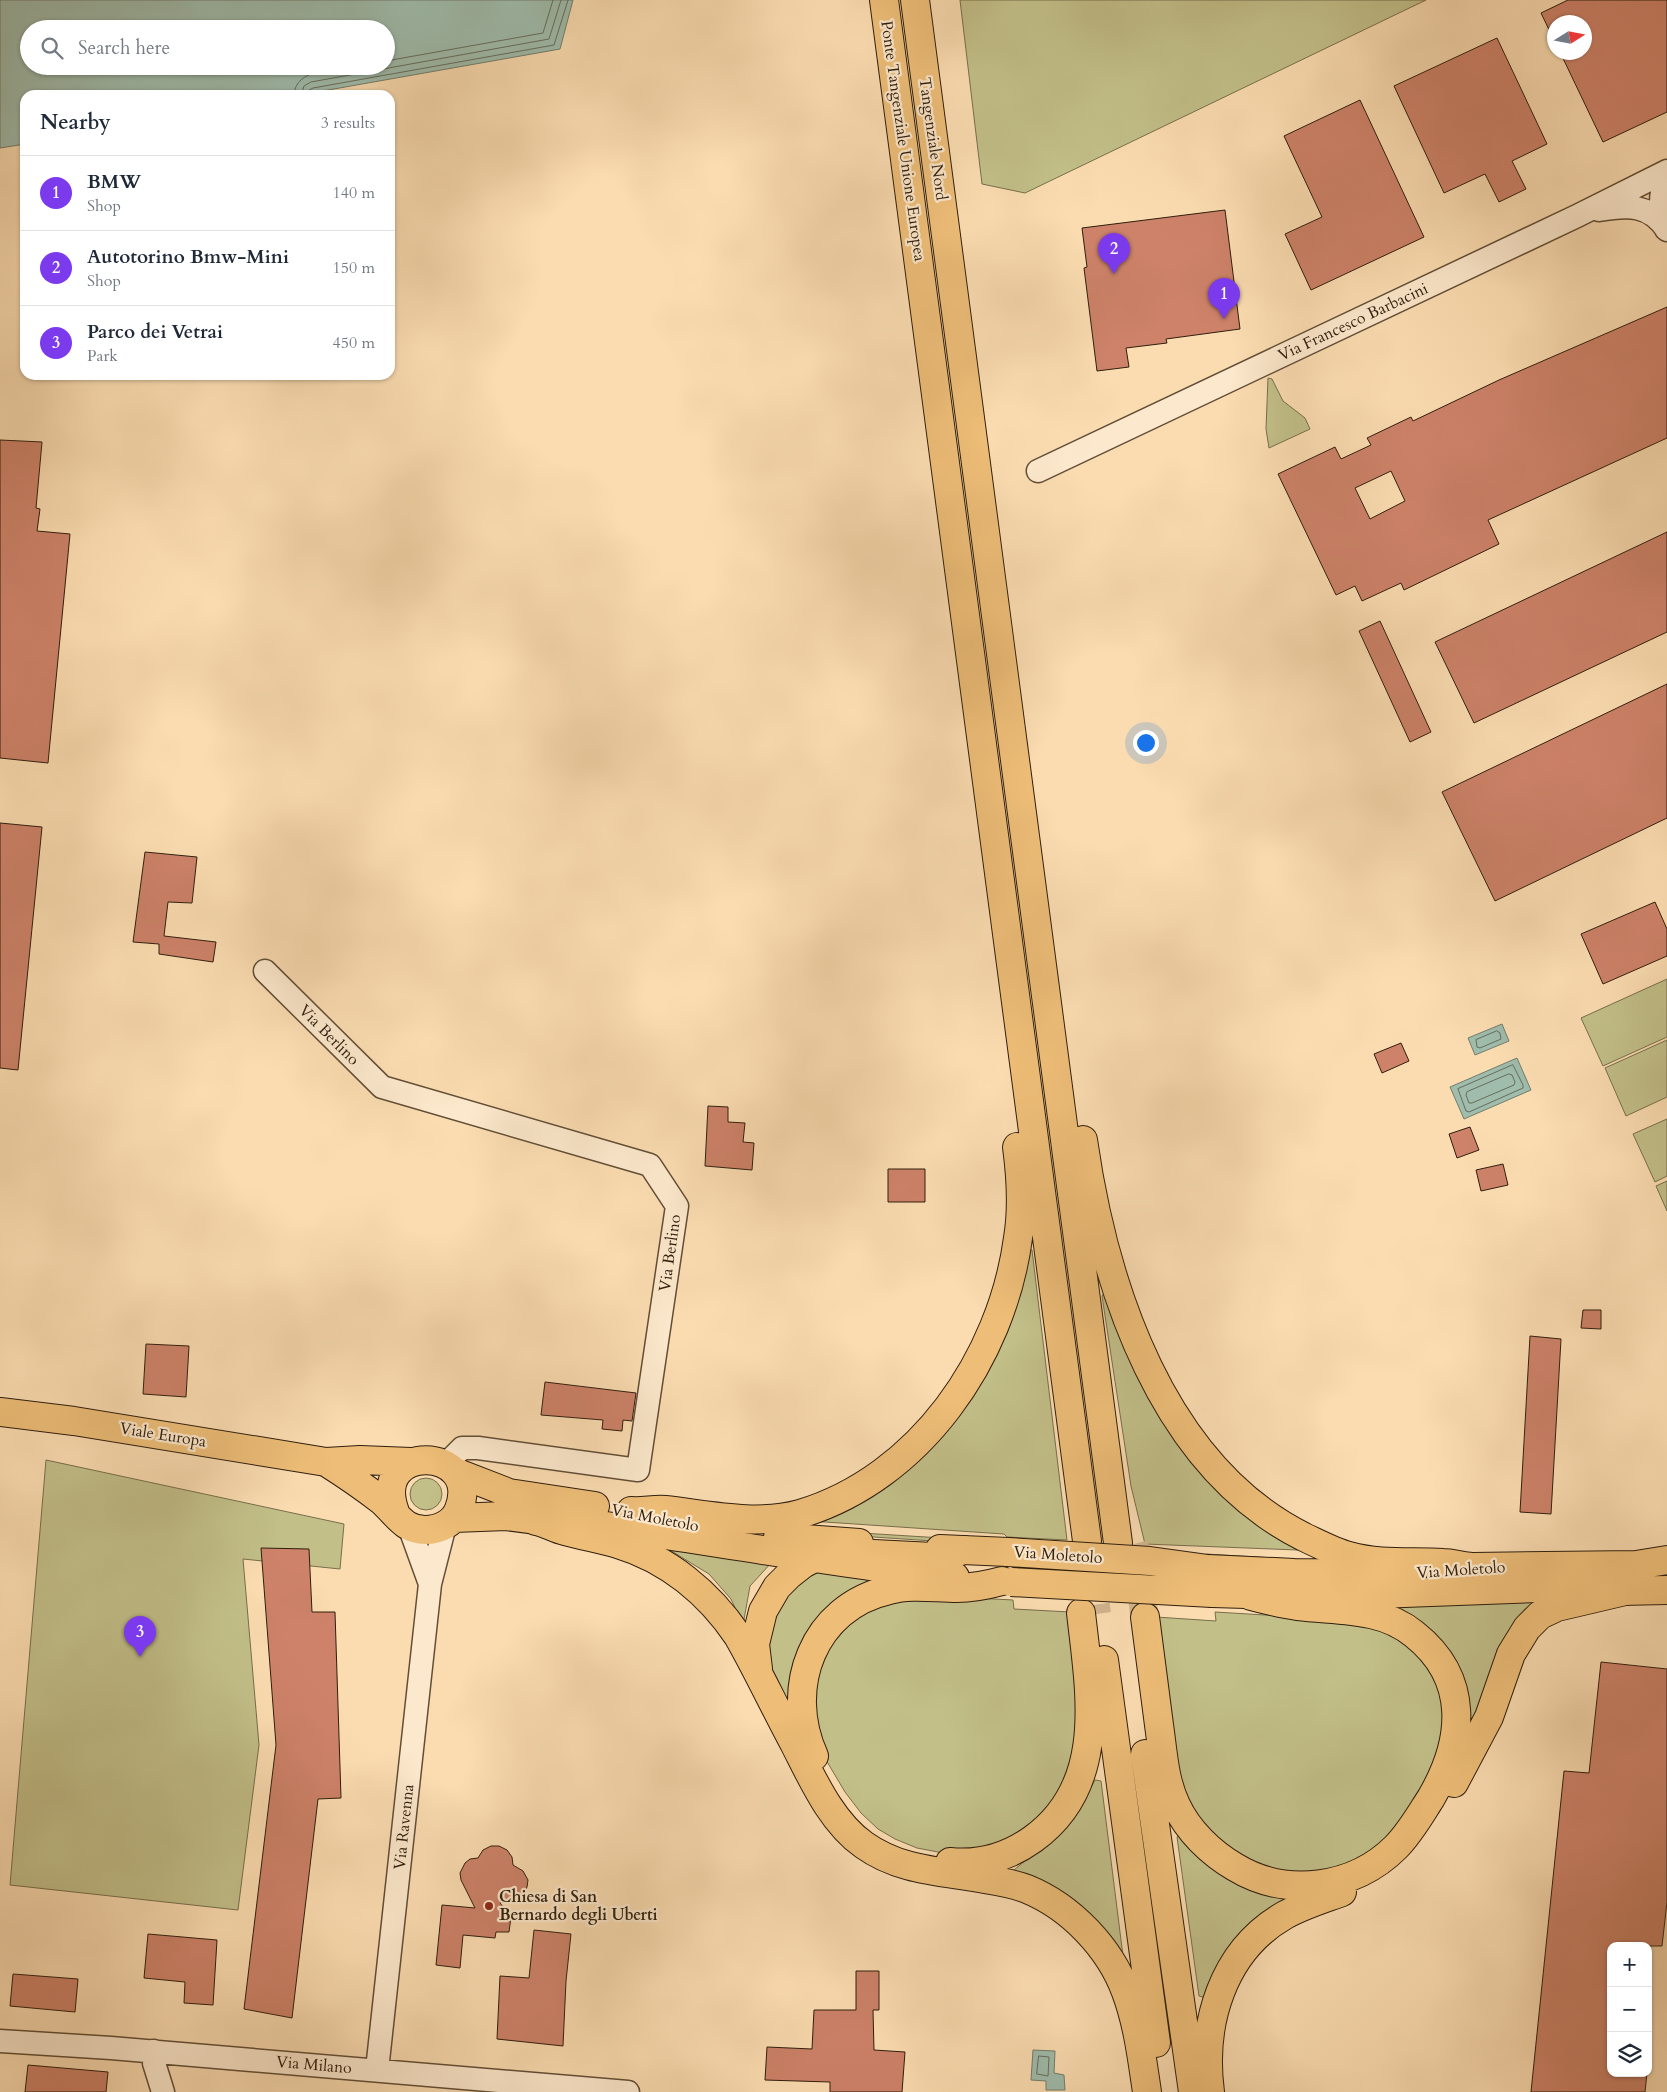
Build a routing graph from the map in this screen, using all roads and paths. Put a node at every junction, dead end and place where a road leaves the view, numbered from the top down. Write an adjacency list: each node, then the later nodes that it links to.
1 (884, 0): 9 (main road, Ponte Tangenziale Unione Europea)
2 (914, 0): 8 (main road, Tangenziale Nord)
3 (1667, 171): 5 (street, Via Francesco Barbacini)
4 (1667, 179): 6 (street)
5 (1577, 216): 6 (street); 7 (street, Via Francesco Barbacini)
6 (1667, 230)
7 (1038, 471)
8 (1024, 837): 20 (main road); 24 (main road)
9 (1011, 962): 15 (main road); 19 (main road)
10 (265, 971): 14 (street, Via Berlino)
11 (0, 1412): 12 (main road, Viale Europa)
12 (326, 1462): 13 (main road, Via Moletolo); 16 (main road, Via Moletolo)
13 (411, 1462): 14 (main road, Via Moletolo); 16 (main road)
14 (450, 1468): 15 (main road, Via Moletolo); 17 (main road)
15 (631, 1511): 21 (main road, Via Moletolo)
16 (402, 1519): 17 (main road, Via Moletolo); 27 (street)
17 (449, 1521): 18 (main road, Via Moletolo); 27 (street, Via Ravenna)
18 (536, 1521): 22 (main road, Via Moletolo); 31 (main road)
19 (1080, 1541)
20 (1126, 1543)
21 (964, 1550): 22 (main road); 25 (main road, Via Moletolo, bridge)
22 (812, 1559): 26 (main road, Via Moletolo); 31 (main road)
23 (1667, 1560): 24 (main road, Via Moletolo)
24 (1473, 1567): 25 (main road, Via Moletolo)
25 (1210, 1581): 26 (main road, Via Moletolo, bridge); 30 (main road, Via Moletolo)
26 (1007, 1582): 38 (main road)
27 (430, 1584): 34 (street, Via Ravenna)
28 (1667, 1590): 29 (main road, Via Moletolo)
29 (1625, 1591): 30 (main road, Via Moletolo); 40 (main road)
30 (1251, 1596): 39 (main road)
31 (764, 1686): 37 (main road)
32 (0, 2040): 33 (street, Via Milano)
33 (154, 2051): 34 (street, Via Milano); 35 (street)
34 (388, 2078): 36 (street, Via Milano)
35 (163, 2092)
36 (628, 2092)
37 (1147, 2092)
38 (1164, 2092)
39 (1193, 2092)
40 (1210, 2092)

